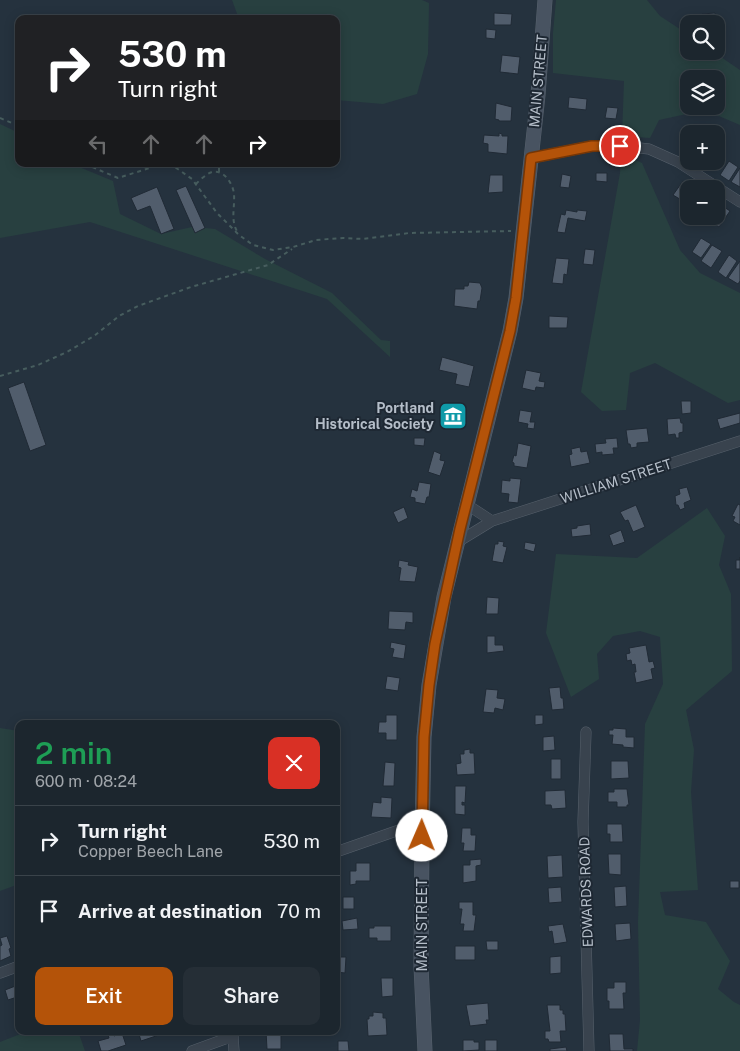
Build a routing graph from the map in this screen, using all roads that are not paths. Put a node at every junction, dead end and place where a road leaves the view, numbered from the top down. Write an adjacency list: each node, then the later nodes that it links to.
1 (545, 0): 2 (main road, MAIN STREET)
2 (531, 158): 3 (street); 5 (main road, MAIN STREET)
3 (740, 202)
4 (740, 441): 6 (street, WILLIAM STREET)
5 (466, 504): 6 (street); 7 (main road, MAIN STREET)
6 (492, 521): 7 (street, WILLIAM STREET)
7 (456, 543): 9 (main road, MAIN STREET)
8 (586, 732): 16 (street, EDWARDS ROAD)
9 (422, 822): 10 (street); 15 (main road, MAIN STREET)
10 (340, 851)
11 (15, 967): 12 (street)
12 (0, 973)
13 (192, 1051): 14 (street)
14 (234, 1051)
15 (424, 1051)
16 (590, 1051)

